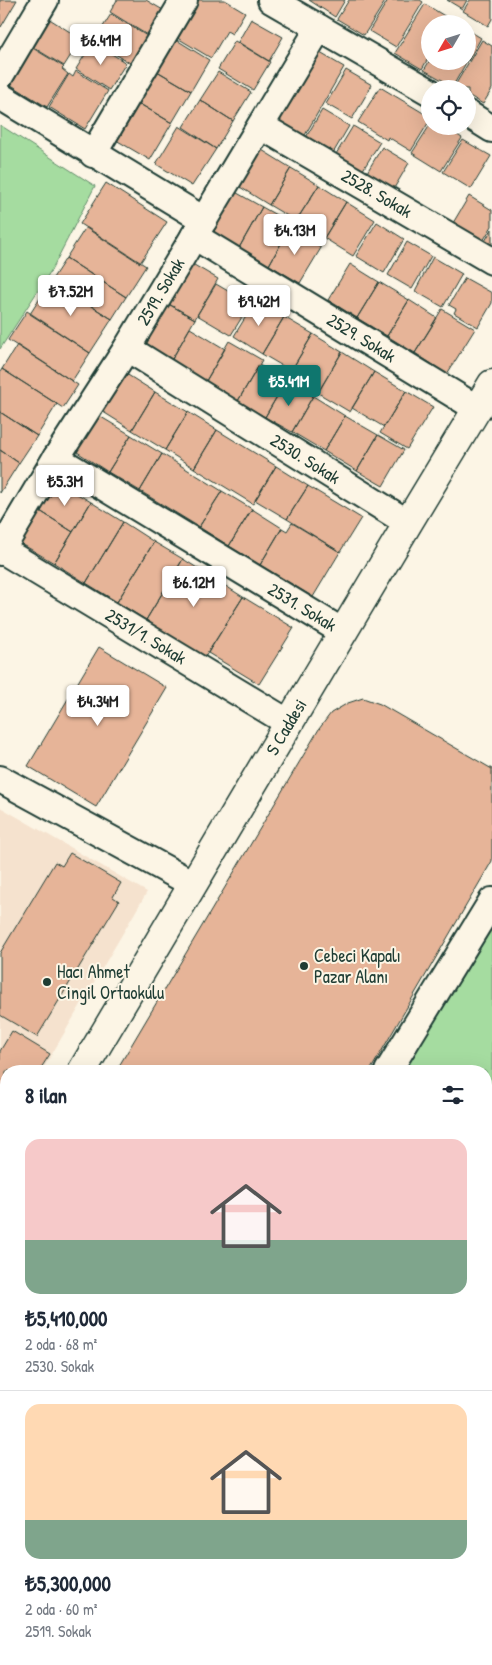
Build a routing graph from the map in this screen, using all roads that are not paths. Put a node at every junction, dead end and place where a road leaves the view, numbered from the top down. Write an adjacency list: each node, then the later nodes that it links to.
1 (45, 0): 5 (street)
2 (184, 0): 11 (street)
3 (271, 0): 4 (street)
4 (319, 28): 6 (street); 9 (street, 2519. Sokak)
5 (0, 76)
6 (421, 87)
7 (0, 96): 11 (street, 2529. Sokak)
8 (476, 119): 10 (street)
9 (261, 126): 12 (street, 2519. Sokak); 13 (street, 2528. Sokak)
10 (492, 129)
11 (93, 154): 12 (street, 2529. Sokak)
12 (199, 228): 14 (street, 2519. Sokak); 16 (street, 2529. Sokak)
13 (492, 261)
14 (127, 348): 17 (street, 2519. Sokak); 19 (street, 2530. Sokak)
15 (492, 384): 16 (main road, S Caddesi)
16 (478, 409): 19 (main road, S Caddesi)
17 (56, 458): 18 (street, 2519. Sokak); 21 (street, 2531. Sokak)
18 (8, 518): 20 (street, 2519. Sokak)
19 (408, 523): 21 (main road, S Caddesi)
20 (1, 551): 22 (street, 2531/1. Sokak)
21 (343, 632): 22 (main road, S Caddesi)
22 (289, 724): 24 (main road, S Caddesi)
23 (0, 779): 24 (street)
24 (194, 884): 26 (main road, S Caddesi)
25 (492, 901): 27 (street)
26 (86, 1065)
27 (392, 1065)

